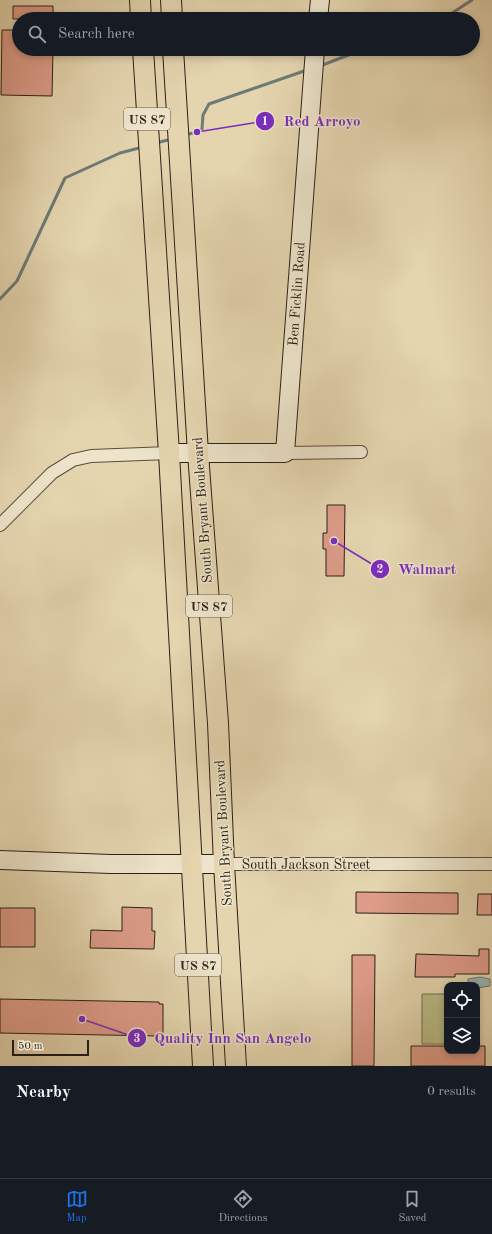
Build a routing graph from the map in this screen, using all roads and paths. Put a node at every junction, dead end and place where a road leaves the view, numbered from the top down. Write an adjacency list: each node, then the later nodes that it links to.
1 (140, 0): 4 (main road)
2 (170, 0): 5 (main road)
3 (320, 0): 6 (street)
4 (141, 12)
5 (171, 12)
6 (319, 12)
7 (143, 56): 11 (main road, South Bryant Boulevard / US 87)
8 (173, 56): 12 (main road, South Bryant Boulevard / US 87)
9 (314, 56): 13 (street, Ben Ficklin Road)
10 (361, 452): 13 (street)
11 (169, 453): 12 (street); 14 (street); 16 (main road, South Bryant Boulevard / US 87)
12 (198, 453): 13 (street); 17 (main road, South Bryant Boulevard / US 87)
13 (285, 453)
14 (0, 525)
15 (0, 860): 16 (street, South Jackson Street)
16 (193, 864): 17 (street, South Jackson Street); 19 (main road, South Bryant Boulevard / US 87)
17 (224, 864): 18 (street, South Jackson Street); 20 (main road, South Bryant Boulevard / US 87)
18 (492, 864)
19 (203, 1066)
20 (236, 1066)

